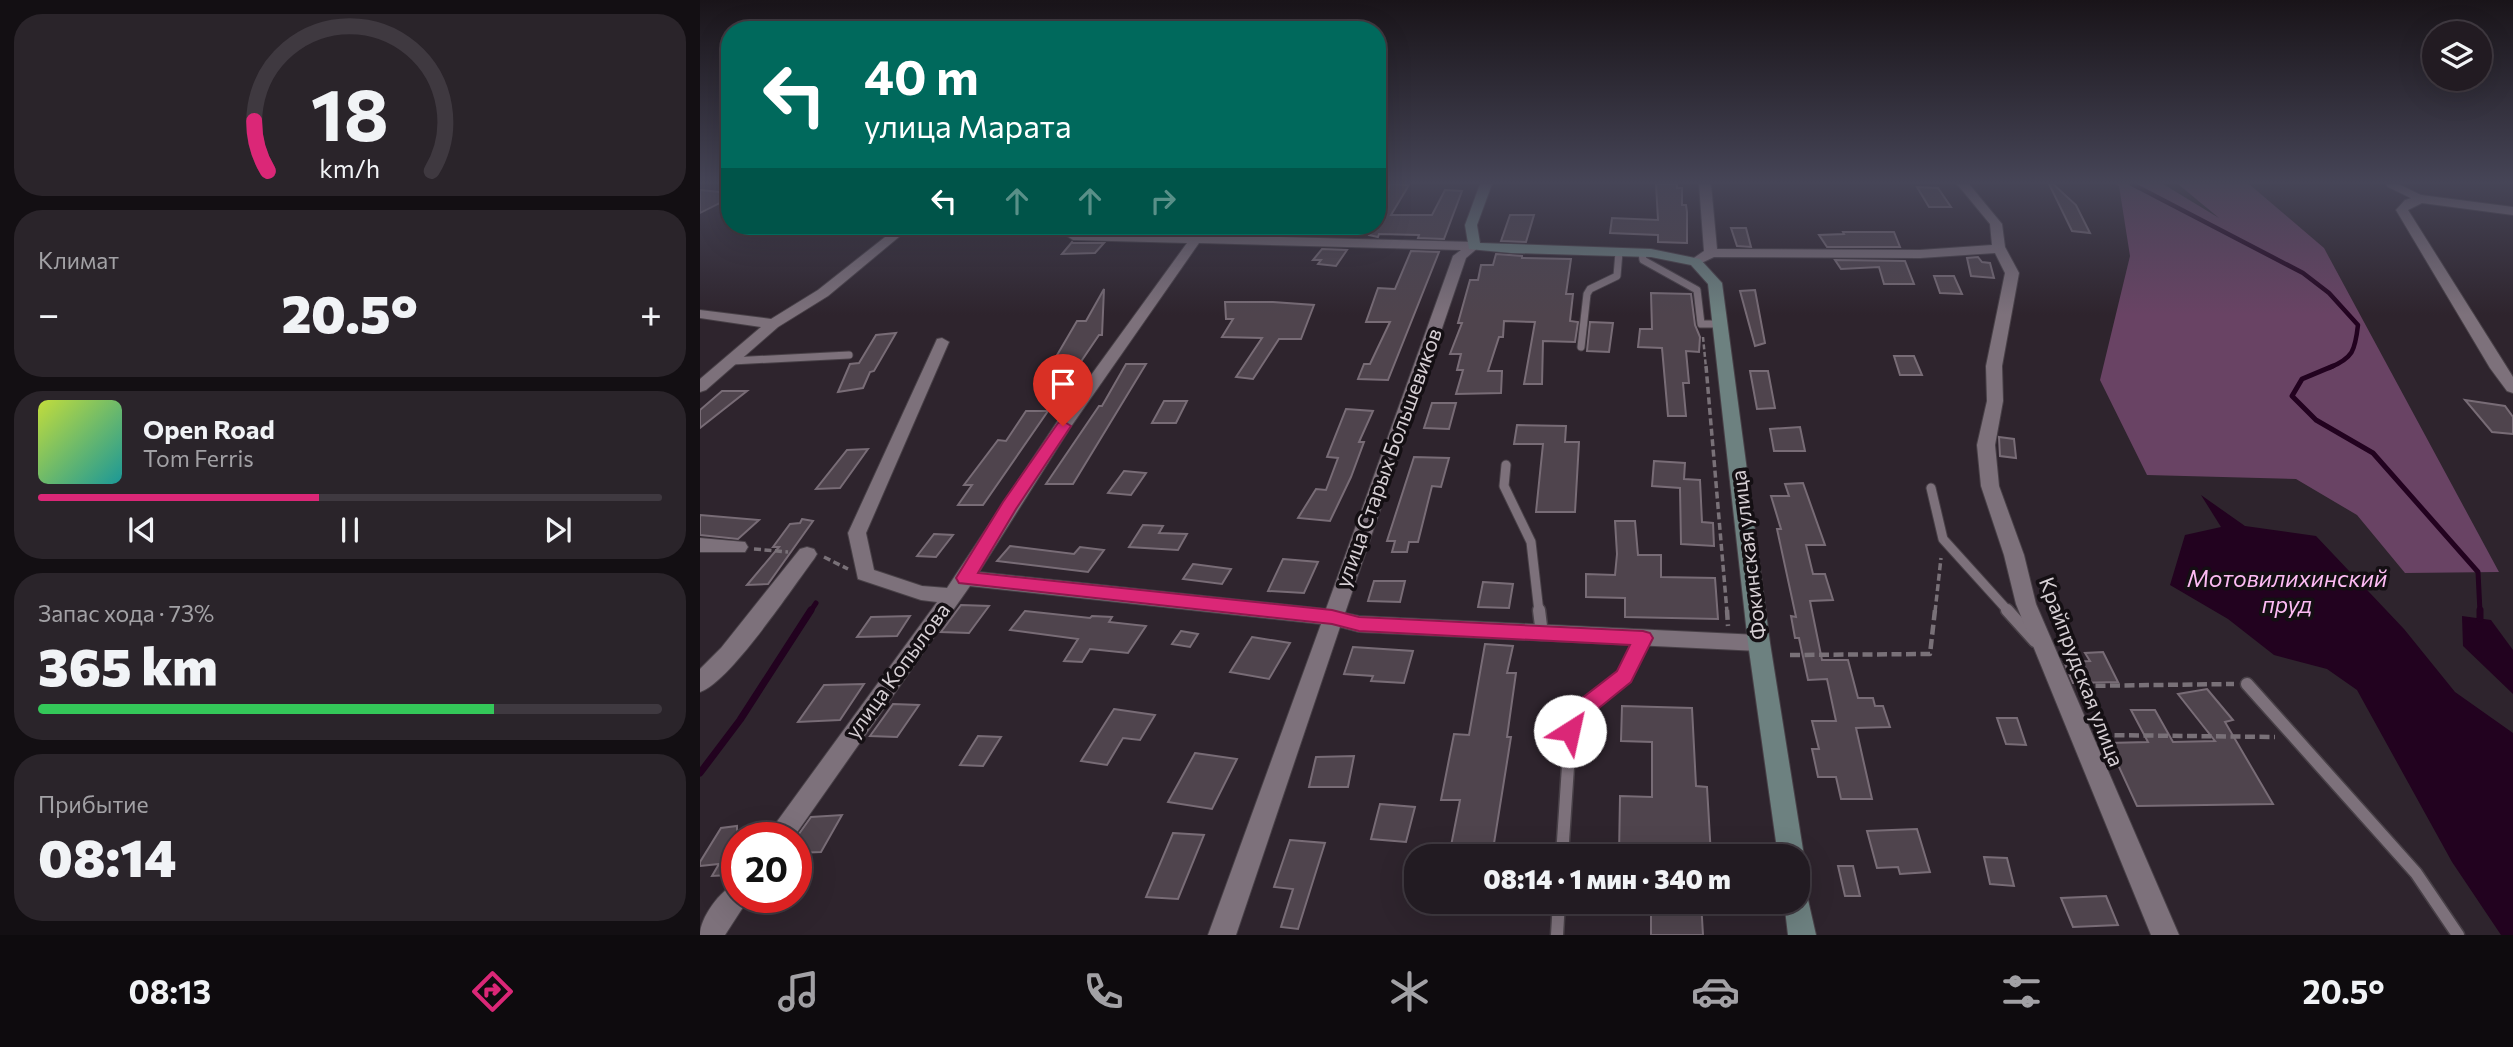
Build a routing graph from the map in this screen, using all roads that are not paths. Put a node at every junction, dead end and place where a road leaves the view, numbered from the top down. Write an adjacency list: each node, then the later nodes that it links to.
1 (1471, 228): 10 (main road)
2 (1704, 228): 14 (street)
3 (1997, 228): 11 (street, Крайпрудская улица)
4 (2413, 228): 23 (street)
5 (895, 235): 17 (street)
6 (1105, 235): 9 (street)
7 (1198, 235): 29 (street, улица Копылова)
8 (1259, 235): 10 (street)
9 (1073, 236)
10 (1474, 246): 12 (main road); 31 (street, улица Старых Большевиков)
11 (1999, 247): 14 (street); 35 (street, Крайпрудская улица)
12 (1619, 252): 13 (main road); 19 (lane)
13 (1642, 253): 14 (main road); 15 (lane)
14 (1703, 258): 15 (main road, Фокинская улица)
15 (1707, 290): 34 (main road, Фокинская улица)
16 (700, 314): 17 (street)
17 (774, 324): 21 (street)
18 (942, 342): 30 (street)
19 (1581, 347)
20 (849, 355): 21 (lane)
21 (732, 361): 22 (street)
22 (700, 387)
23 (2513, 388)
24 (1506, 465): 32 (lane)
25 (1931, 488): 35 (lane)
26 (700, 545): 27 (street)
27 (738, 547)
28 (814, 555): 36 (street)
29 (965, 578): 30 (street, улица Копылова); 31 (street)
30 (952, 596): 38 (street, улица Копылова)
31 (1332, 617): 32 (street); 45 (street, улица Старых Большевиков)
32 (1542, 634): 33 (street)
33 (1643, 638): 34 (street); 39 (lane)
34 (1759, 643): 40 (main road, Фокинская улица)
35 (2045, 653): 48 (street, Крайпрудская улица)
36 (700, 682)
37 (2247, 684): 49 (lane)
38 (790, 822)
39 (1563, 844)
40 (1789, 844)
41 (725, 913): 44 (street)
42 (1558, 914): 46 (lane)
43 (1799, 914): 47 (main road)
44 (709, 935)
45 (1222, 935)
46 (1557, 935)
47 (1802, 935)
48 (2165, 935)
49 (2458, 935)

